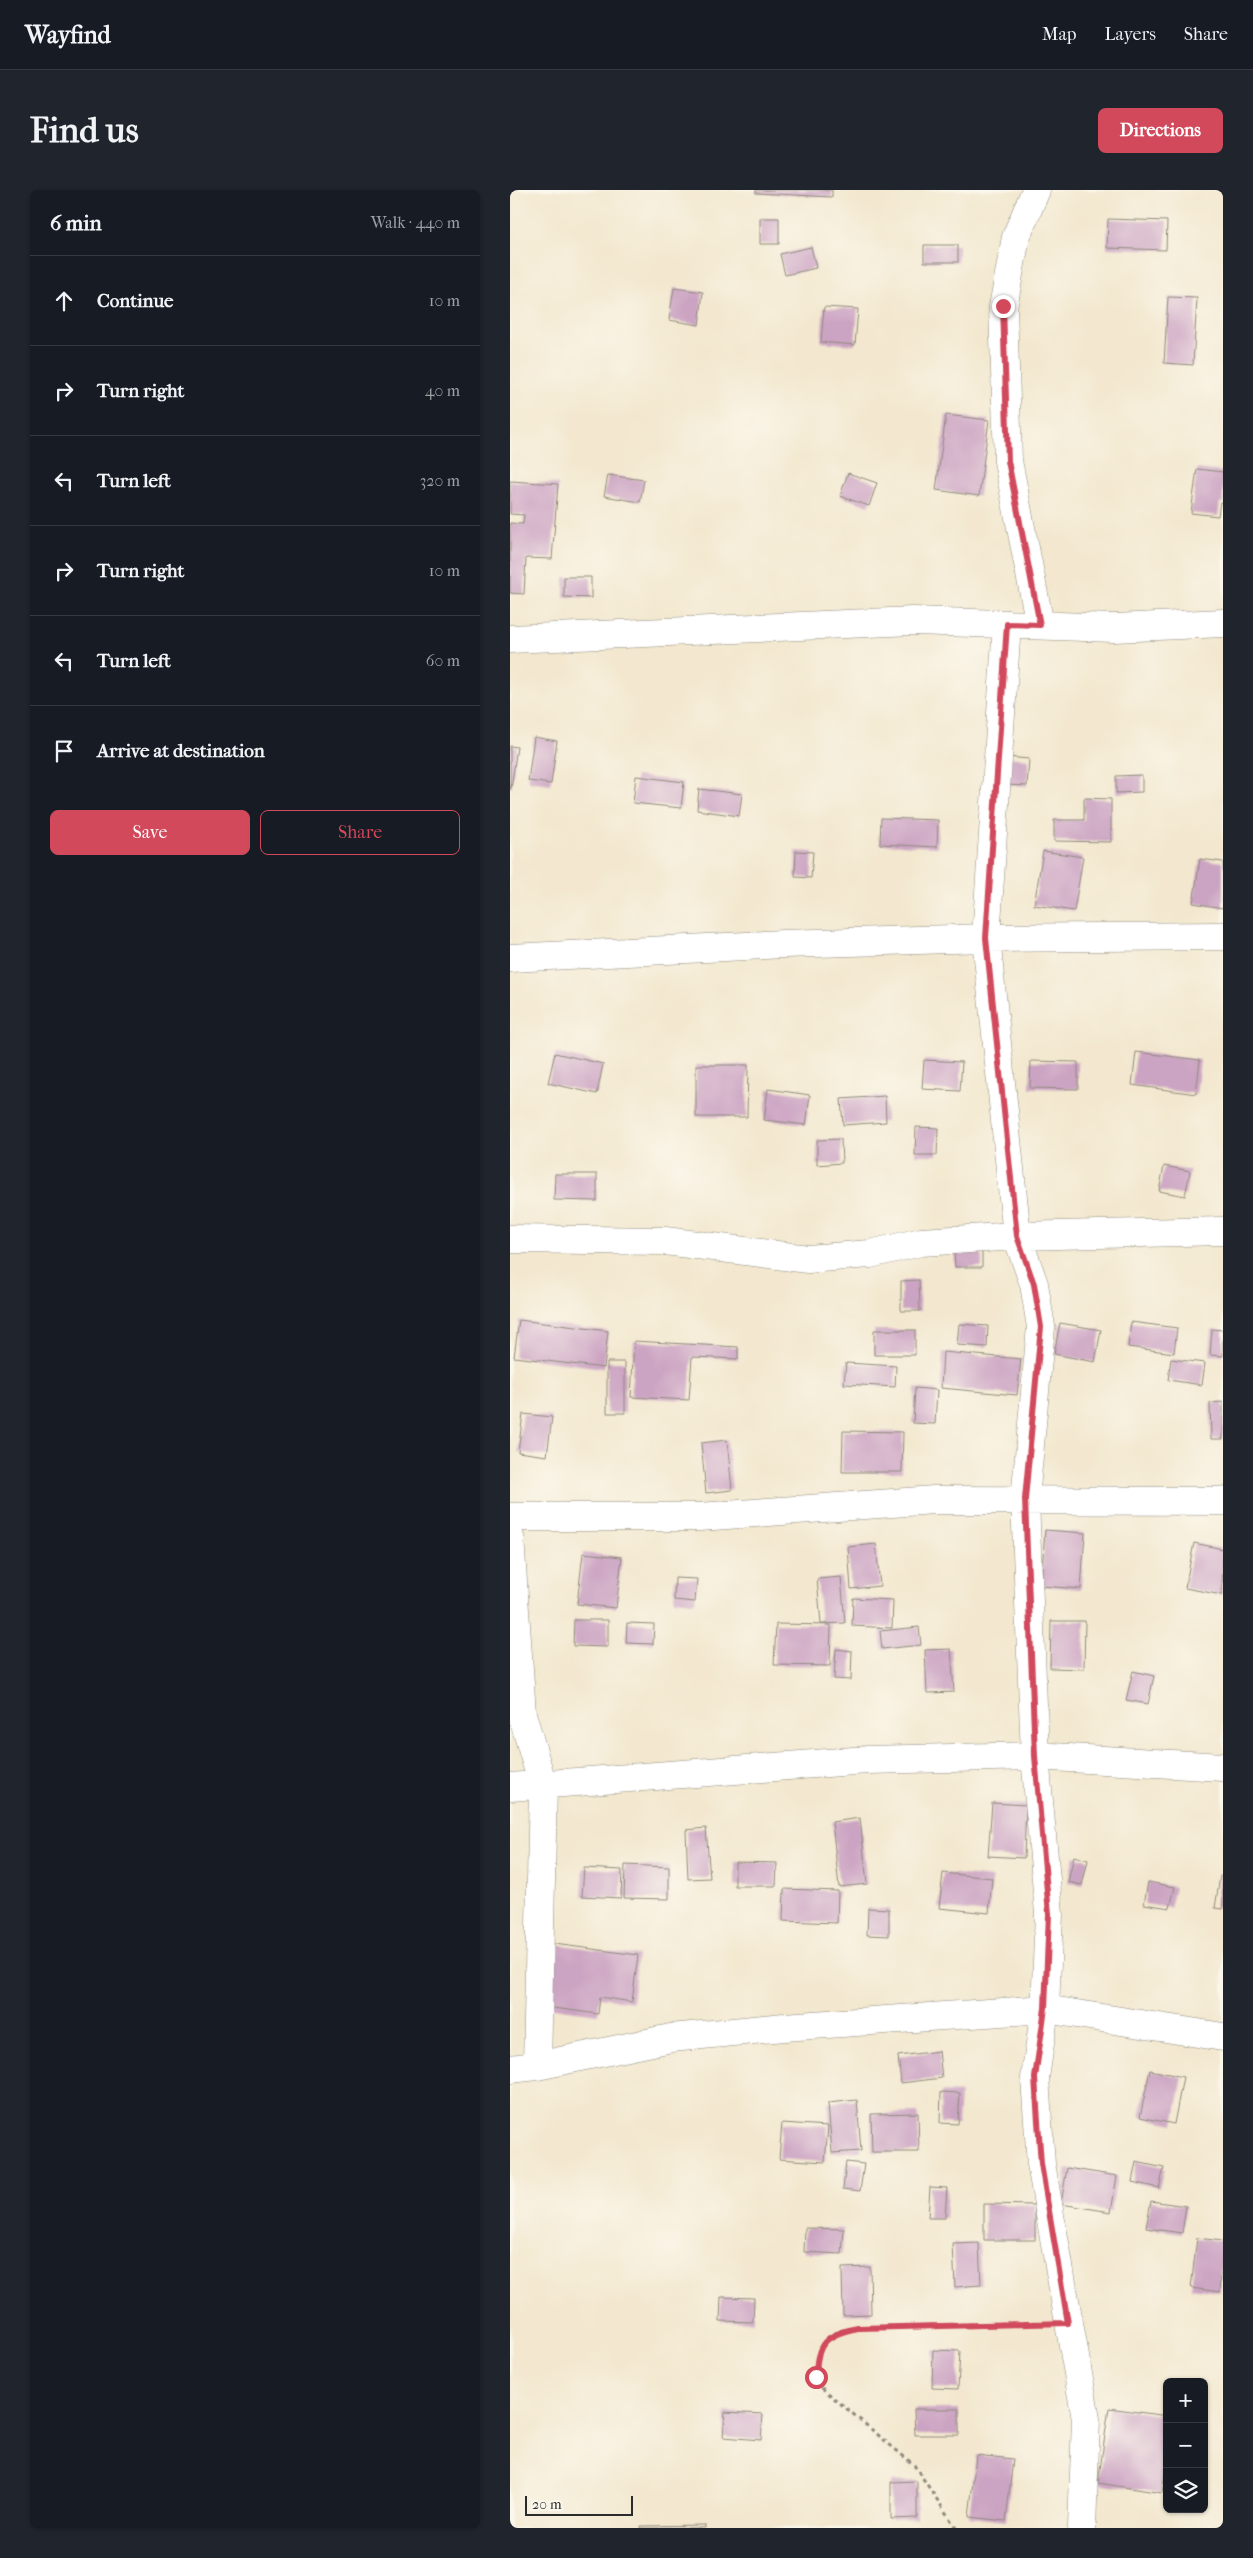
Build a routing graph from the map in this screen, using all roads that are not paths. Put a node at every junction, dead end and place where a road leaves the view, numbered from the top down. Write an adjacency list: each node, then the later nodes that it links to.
1 (1036, 190): 4 (street)
2 (1223, 623): 4 (street)
3 (1007, 624): 4 (street); 5 (street); 7 (street)
4 (1040, 625)
5 (510, 639)
6 (1223, 936): 7 (street)
7 (986, 938): 8 (street); 10 (street)
8 (510, 958)
9 (1223, 1231): 10 (street)
10 (1017, 1236): 11 (street); 12 (street)
11 (510, 1238)
12 (1025, 1499): 13 (street); 14 (street); 16 (street)
13 (1223, 1501)
14 (510, 1517)
15 (510, 1537): 18 (street)
16 (1035, 1756): 17 (street); 18 (street); 20 (street)
17 (1223, 1767)
18 (543, 1786): 19 (street); 22 (street)
19 (510, 1787)
20 (1045, 2008): 21 (street); 22 (street); 24 (street)
21 (1223, 2036)
22 (537, 2066): 23 (street)
23 (510, 2069)
24 (1082, 2528)

